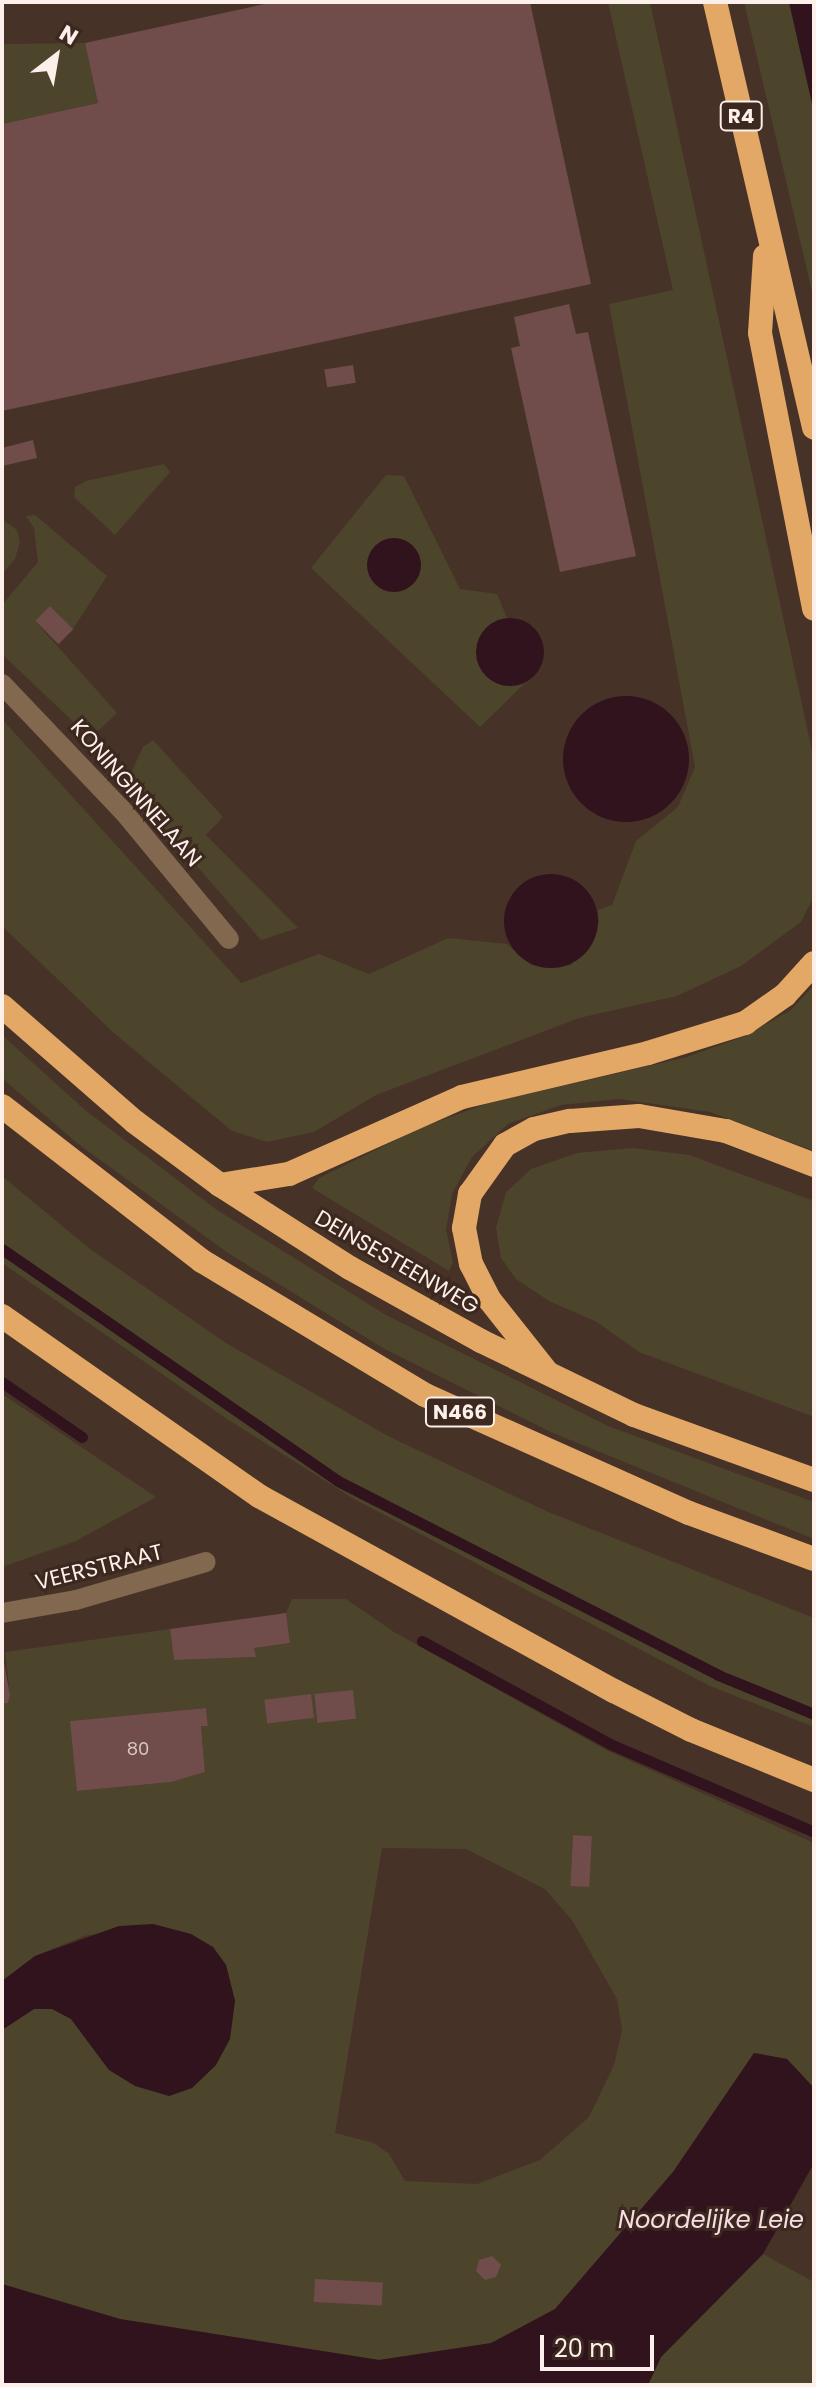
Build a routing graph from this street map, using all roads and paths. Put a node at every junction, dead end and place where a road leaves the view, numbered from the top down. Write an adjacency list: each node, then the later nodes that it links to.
1 (715, 2): 2 (highway, R4)
2 (767, 229): 3 (highway, R4); 4 (highway)
3 (814, 428)
4 (814, 609)
5 (2, 684): 6 (street, KONINGINNELAAN)
6 (229, 939)
7 (814, 963): 11 (highway)
8 (2, 1006): 11 (highway, DEINSESTEENWEG)
9 (2, 1106): 15 (highway, N466)
10 (814, 1165): 13 (highway)
11 (220, 1185): 13 (highway, DEINSESTEENWEG)
12 (2, 1316): 18 (highway)
13 (550, 1376): 14 (highway, DEINSESTEENWEG)
14 (814, 1480)
15 (814, 1559)
16 (206, 1562): 17 (street, VEERSTRAAT)
17 (2, 1613)
18 (814, 1780)

